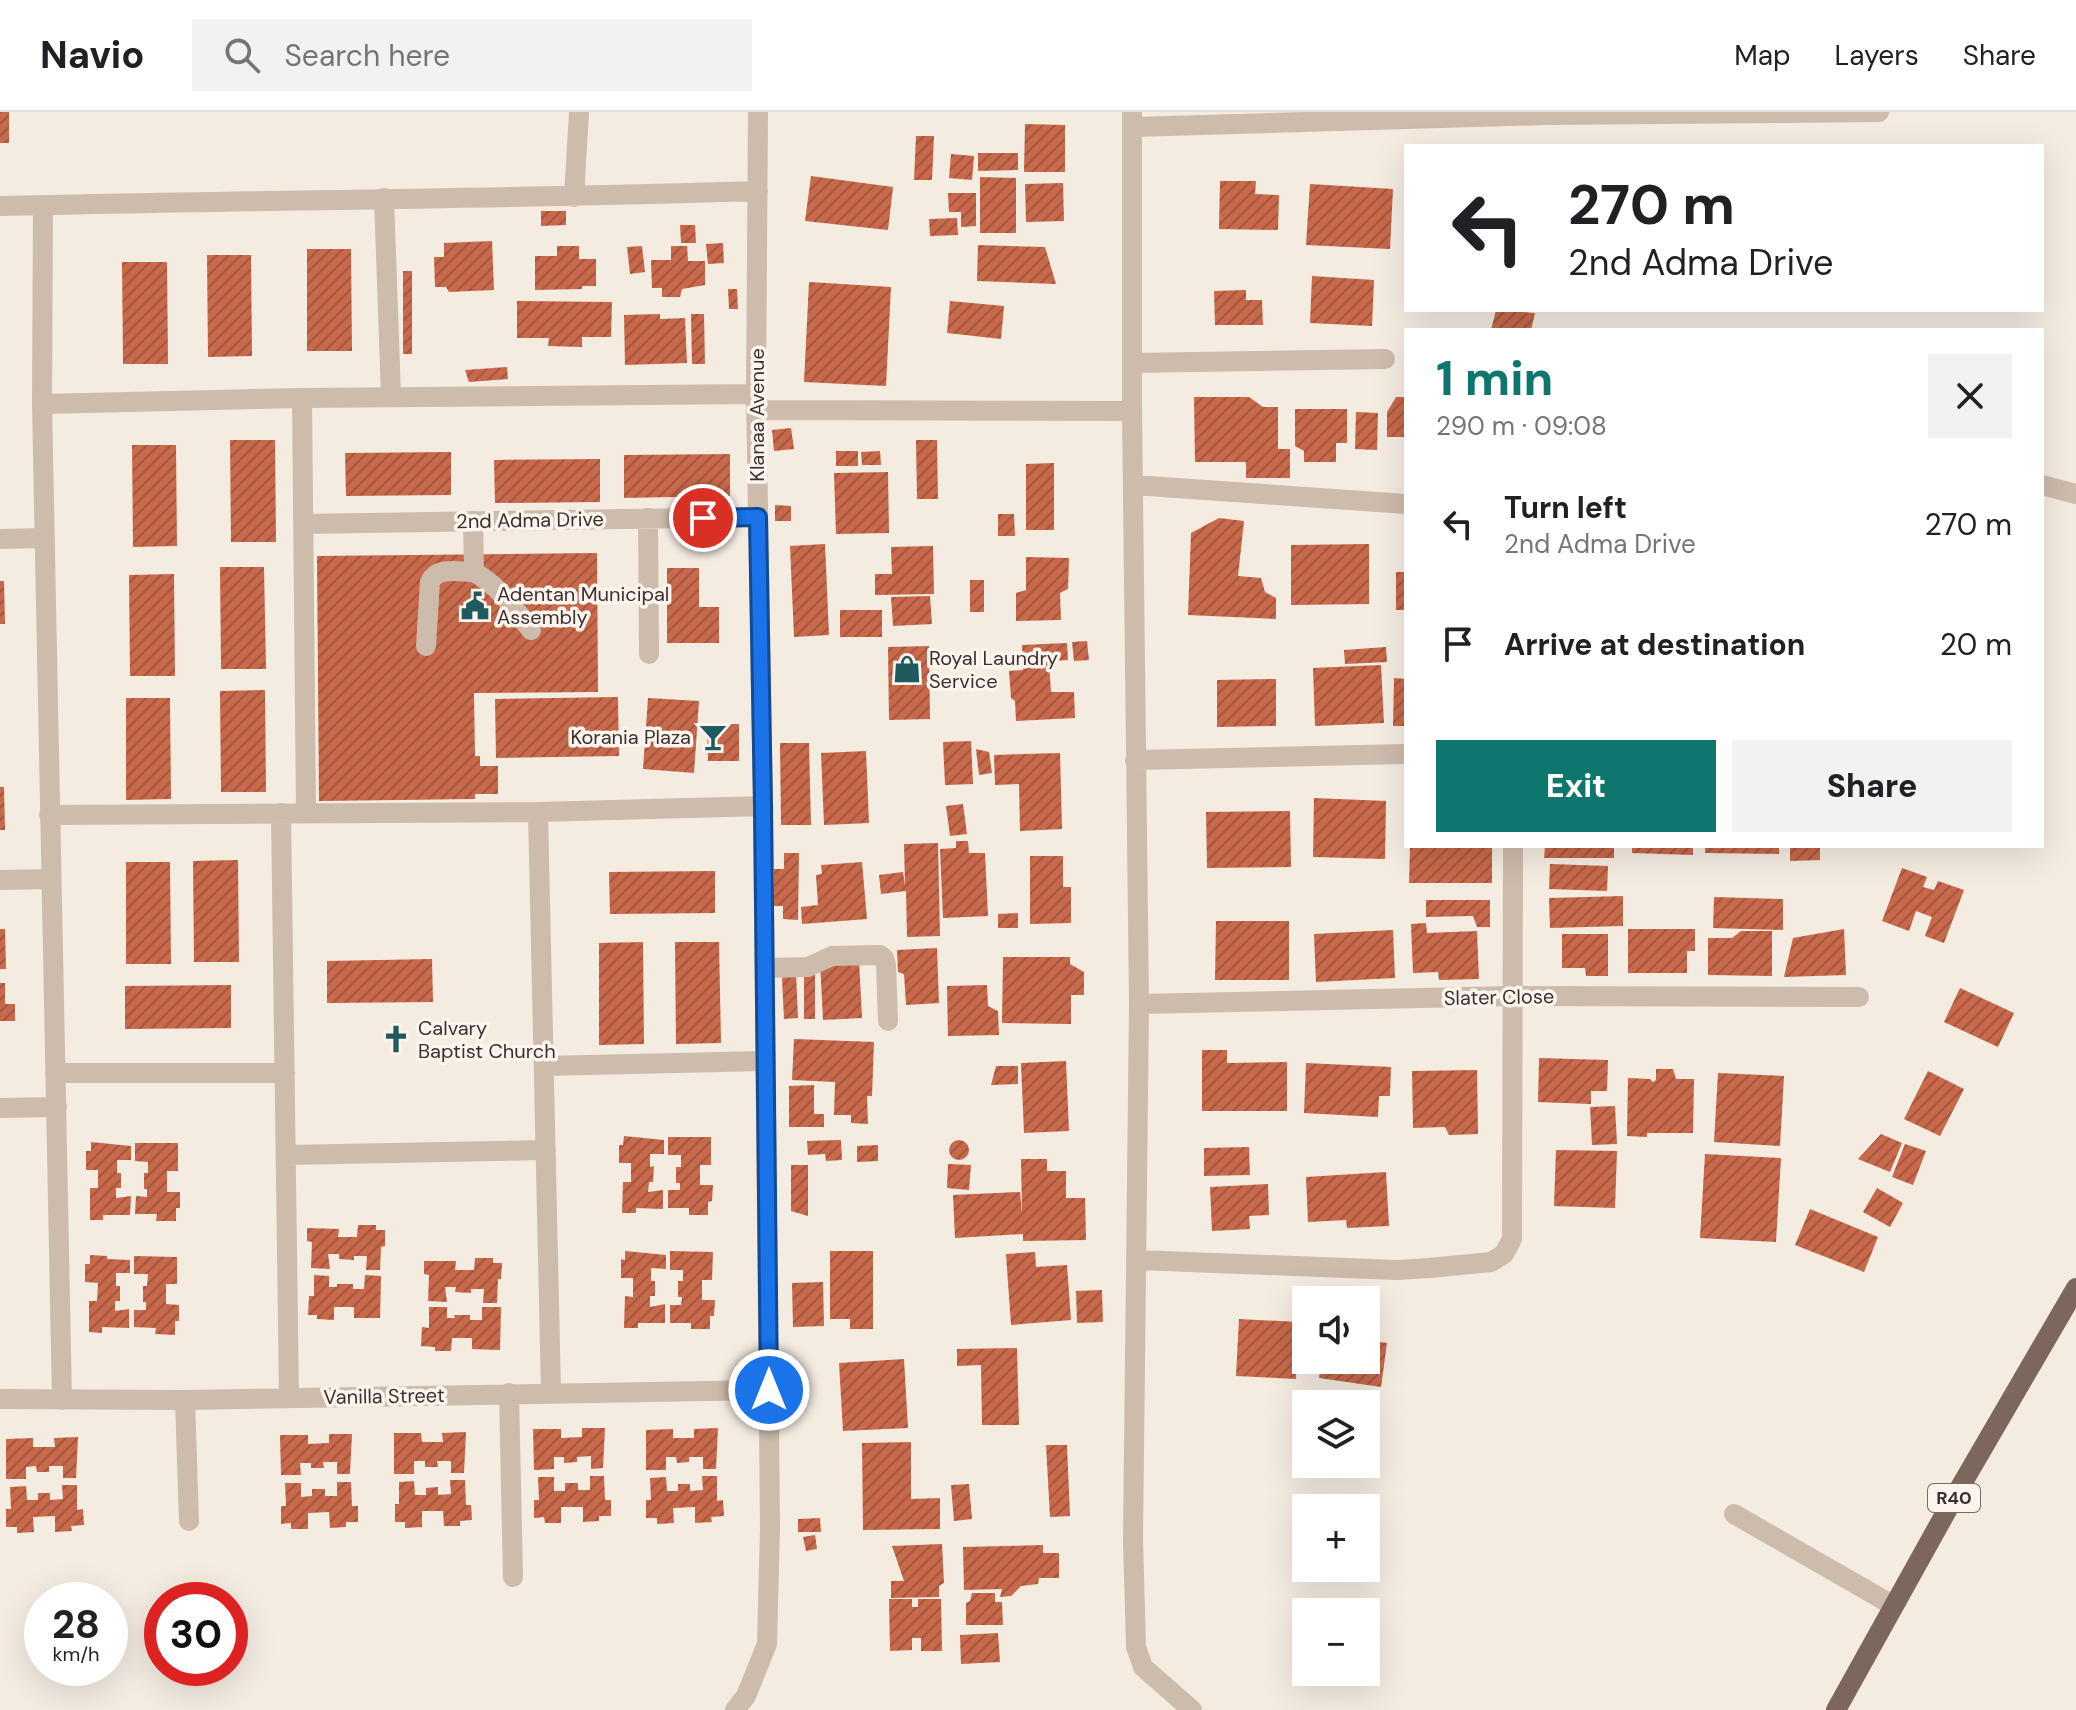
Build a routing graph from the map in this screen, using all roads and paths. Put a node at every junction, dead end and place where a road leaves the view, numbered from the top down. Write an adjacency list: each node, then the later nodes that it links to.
1 (579, 112): 7 (street)
2 (758, 112): 6 (street, Klanaa Avenue)
3 (1879, 112): 4 (street)
4 (1547, 114): 5 (street)
5 (1133, 120): 12 (street)
6 (758, 191): 7 (street); 15 (street, Klanaa Avenue)
7 (574, 197): 8 (street)
8 (384, 198): 9 (street); 13 (street)
9 (43, 205): 10 (street); 16 (street)
10 (0, 206)
11 (1385, 359): 12 (street)
12 (1132, 363): 17 (street)
13 (391, 396): 14 (street); 15 (street)
14 (302, 398): 16 (street); 25 (street)
15 (756, 402): 17 (street); 22 (street, Klanaa Avenue)
16 (42, 404): 26 (street)
17 (1132, 411): 18 (street)
18 (1134, 485): 21 (street); 33 (street)
19 (2044, 486): 20 (street)
20 (2076, 494)
21 (1404, 504)
22 (758, 517): 23 (street, 2nd Adma Drive); 34 (street, Klanaa Avenue)
23 (648, 518): 24 (street, 2nd Adma Drive); 31 (street)
24 (473, 521): 25 (street, 2nd Adma Drive); 28 (street)
25 (303, 524): 37 (street)
26 (45, 538): 27 (street); 38 (street)
27 (0, 539)
28 (474, 572): 29 (street); 30 (street)
29 (531, 630)
30 (426, 646)
31 (649, 654)
32 (1404, 754): 33 (street)
33 (1135, 760): 45 (street)
34 (763, 806): 35 (street); 42 (street, Klanaa Avenue)
35 (538, 812): 37 (street); 48 (street)
36 (281, 813): 37 (street); 38 (street); 50 (street)
37 (306, 813)
38 (49, 815): 40 (street)
39 (1513, 848): 43 (street)
40 (51, 879): 41 (street); 49 (street)
41 (0, 880)
42 (765, 968): 46 (street); 47 (street, Klanaa Avenue)
43 (1513, 996): 44 (street, Slater Close); 45 (street, Slater Close); 55 (street)
44 (1859, 997)
45 (1139, 1004): 55 (street)
46 (888, 1021)
47 (766, 1061): 48 (street); 57 (street, Klanaa Avenue)
48 (544, 1066): 53 (street)
49 (55, 1073): 50 (street); 51 (street)
50 (285, 1073): 54 (street)
51 (57, 1107): 52 (street); 62 (street)
52 (0, 1108)
53 (546, 1150): 54 (street); 58 (street)
54 (286, 1155): 60 (street)
55 (1138, 1260): 69 (street)
56 (2076, 1288): 67 (main road, R40)
57 (769, 1390): 58 (street, Vanilla Street); 68 (street, Klanaa Avenue)
58 (551, 1392): 59 (street, Vanilla Street)
59 (509, 1393): 60 (street, Vanilla Street); 66 (street)
60 (289, 1398): 63 (street, Vanilla Street)
61 (0, 1399): 62 (street, Vanilla Street)
62 (62, 1400): 63 (street, Vanilla Street)
63 (185, 1400): 65 (street)
64 (1734, 1514): 67 (street)
65 (189, 1521)
66 (513, 1577)
67 (1894, 1606): 70 (main road, R40)
68 (735, 1710)
69 (1192, 1710)
70 (1836, 1710)

